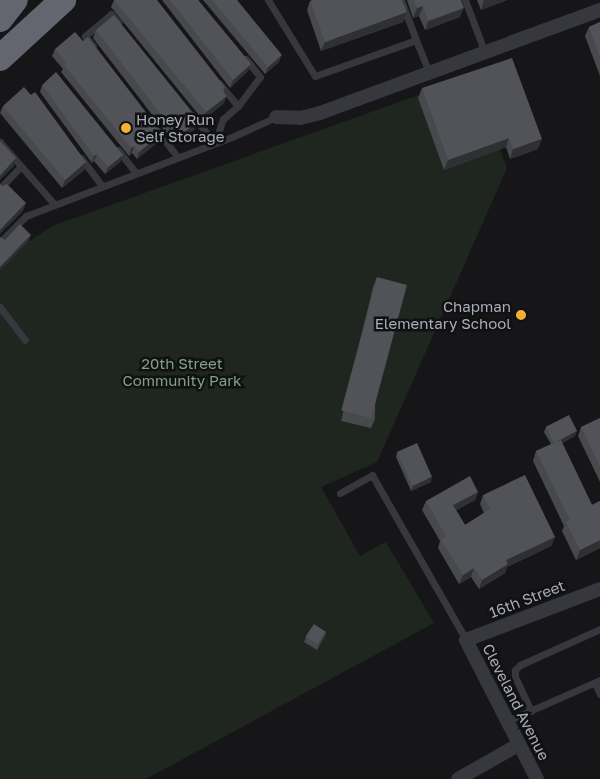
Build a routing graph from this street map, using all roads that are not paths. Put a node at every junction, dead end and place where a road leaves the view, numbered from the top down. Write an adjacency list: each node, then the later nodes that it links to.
1 (15, 0): 7 (highway)
2 (63, 0): 13 (highway)
3 (268, 0): 9 (lane)
4 (401, 0): 9 (lane)
5 (466, 0): 11 (lane)
6 (600, 10): 11 (street)
7 (0, 19)
8 (123, 29): 10 (lane)
9 (416, 40): 14 (lane)
10 (97, 51)
11 (485, 53): 14 (street)
12 (241, 54): 17 (lane)
13 (0, 58)
14 (429, 74): 18 (street)
15 (215, 78): 17 (lane)
16 (184, 105): 22 (lane)
17 (238, 106): 22 (lane)
18 (276, 117): 22 (lane)
19 (149, 119): 24 (lane)
20 (0, 142): 25 (lane)
21 (112, 142): 26 (lane)
22 (215, 143): 24 (lane)
23 (79, 154): 27 (lane)
24 (178, 157): 26 (lane)
25 (21, 166): 28 (lane); 29 (lane)
26 (136, 173): 27 (lane)
27 (102, 186): 29 (lane)
28 (0, 188)
29 (54, 204): 30 (lane)
30 (0, 242)
31 (0, 307): 32 (lane)
32 (25, 340)
33 (340, 493): 36 (lane)
34 (600, 589): 36 (street, 16th Street)
35 (600, 629): 39 (lane)
36 (466, 640): 40 (street, Cleveland Avenue)
37 (597, 682): 38 (lane); 39 (lane)
38 (600, 694)
39 (531, 710): 40 (lane)
40 (506, 721): 41 (street, Cleveland Avenue)
41 (518, 745): 42 (street); 43 (street, Cleveland Avenue)
42 (458, 779)
43 (537, 779)

